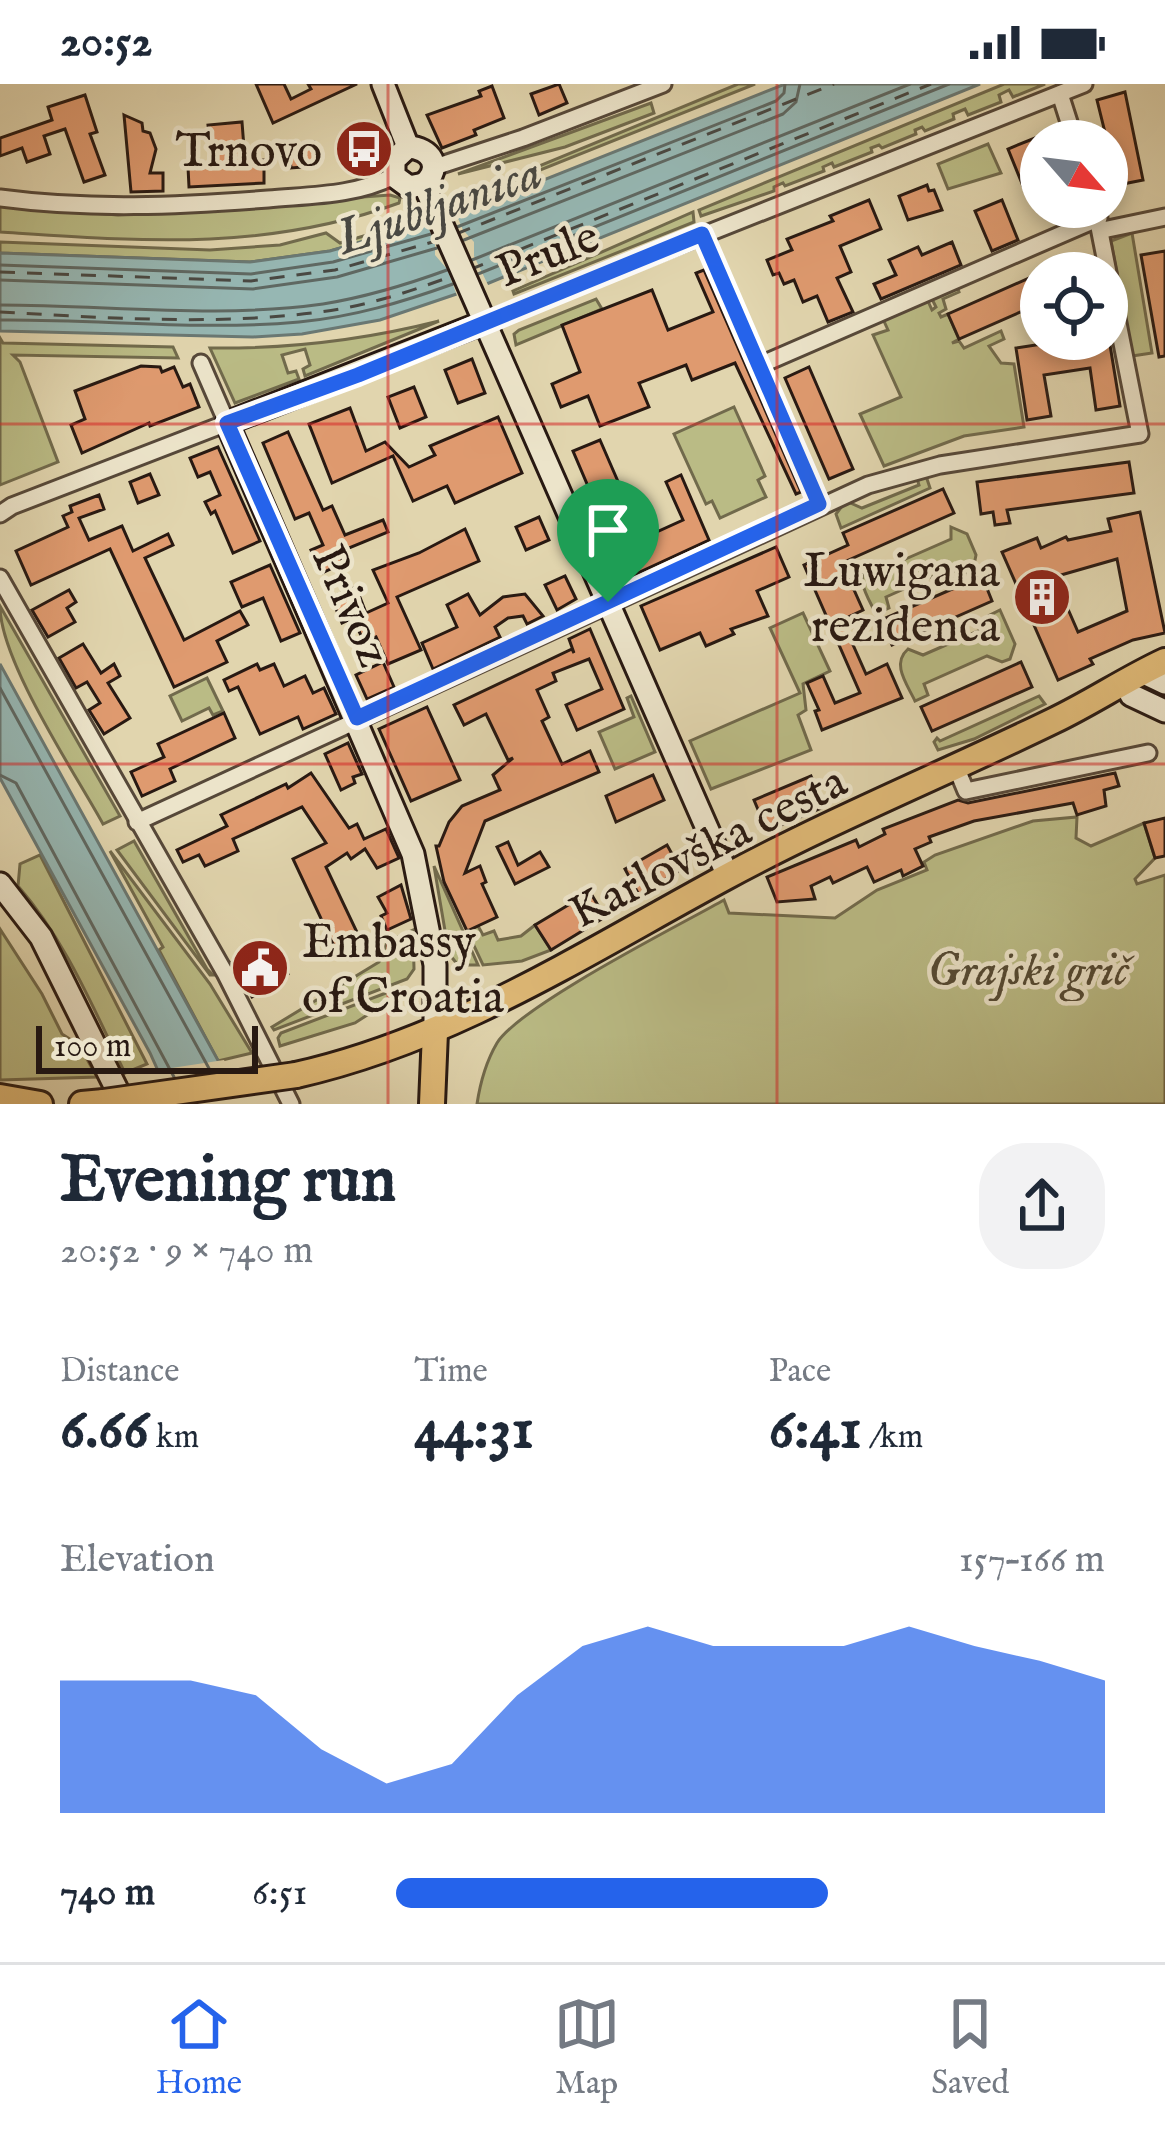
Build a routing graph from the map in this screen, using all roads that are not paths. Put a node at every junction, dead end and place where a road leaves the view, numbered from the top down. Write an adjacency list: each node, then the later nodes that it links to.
1 (383, 84): 6 (street)
2 (663, 84): 8 (street)
3 (1084, 84): 4 (street, Prule)
4 (1060, 94): 5 (street); 14 (street, Prule)
5 (1068, 120)
6 (408, 147): 7 (street); 8 (street)
7 (387, 179): 8 (street); 9 (street)
8 (431, 185): 15 (street)
9 (0, 198)
10 (1165, 217): 11 (street)
11 (1128, 218)
12 (1076, 228): 17 (street)
13 (1101, 228): 19 (street)
14 (702, 234): 15 (street, Prule); 17 (street)
15 (487, 322): 18 (street, Prule); 22 (street)
16 (201, 363): 18 (street)
17 (760, 365): 19 (street)
18 (227, 423): 20 (street, Prule); 25 (street, Privoz)
19 (819, 504): 22 (street)
20 (0, 514)
21 (0, 578): 28 (street)
22 (608, 602): 25 (street); 29 (street)
23 (1155, 678): 24 (street); 27 (main road, Karlovška cesta)
24 (1165, 711)
25 (357, 718): 28 (street); 31 (street, Privoz)
26 (1148, 753): 27 (street)
27 (956, 767): 29 (main road, Karlovška cesta)
28 (137, 822): 35 (street)
29 (728, 876): 31 (main road, Karlovška cesta)
30 (0, 884): 33 (street)
31 (435, 1032): 33 (main road, Karlovška cesta, bridge); 36 (main road)
32 (0, 1097): 34 (main road)
33 (103, 1103)
34 (40, 1104)
35 (291, 1104)
36 (432, 1104)

